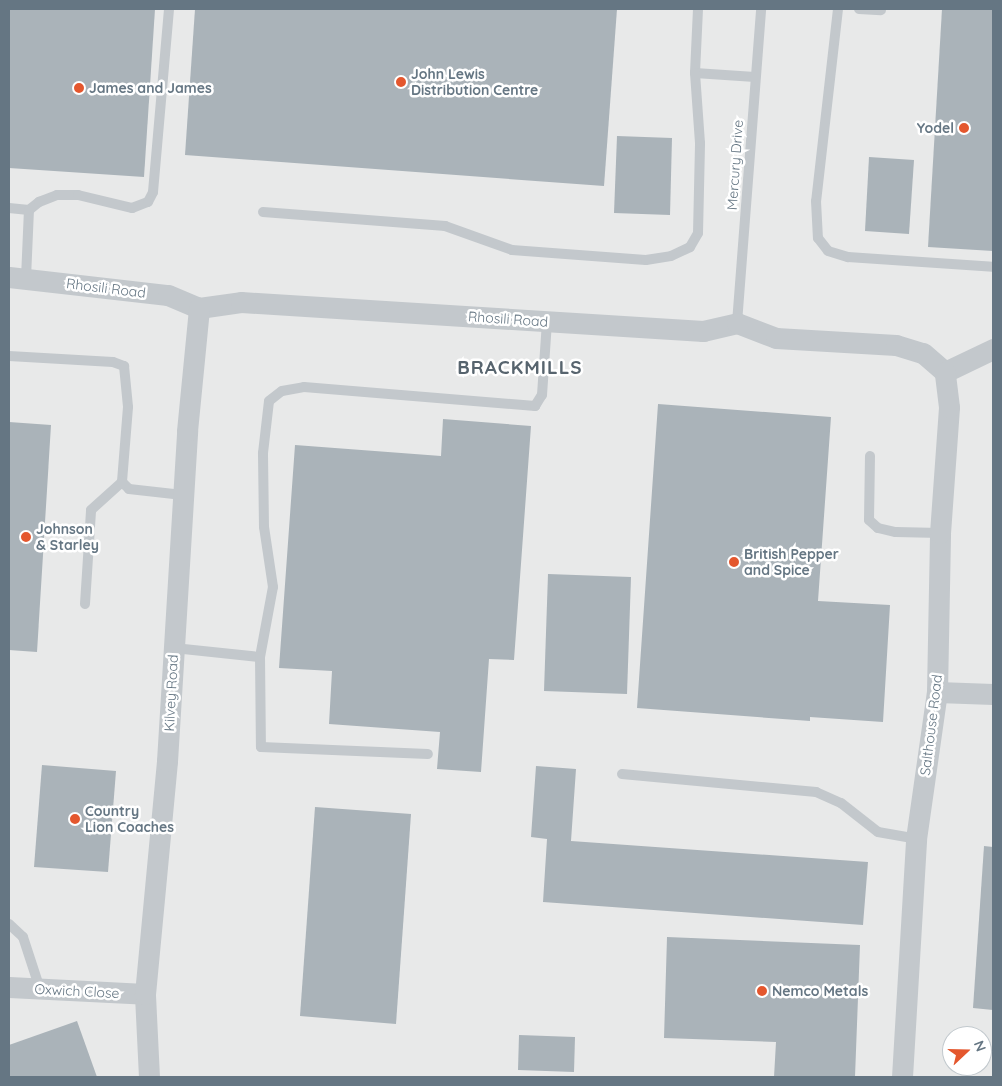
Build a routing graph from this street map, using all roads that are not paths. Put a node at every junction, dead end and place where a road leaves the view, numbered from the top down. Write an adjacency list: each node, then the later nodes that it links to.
1 (169, 9): 10 (lane)
2 (698, 9): 7 (lane)
3 (761, 9): 8 (lane, Mercury Drive)
4 (838, 9): 12 (lane)
5 (859, 9): 6 (lane)
6 (881, 10)
7 (695, 73): 8 (lane); 11 (lane)
8 (755, 78): 16 (lane, Mercury Drive)
9 (9, 208): 10 (lane)
10 (29, 210): 13 (lane)
11 (263, 212)
12 (993, 267)
13 (17, 277): 14 (street, Rhosili Road)
14 (199, 308): 15 (street, Rhosili Road); 22 (street, Kilvey Road)
15 (548, 321): 16 (street, Rhosili Road); 26 (lane)
16 (737, 323): 19 (street)
17 (993, 349): 19 (street)
18 (9, 356): 21 (lane)
19 (945, 372): 23 (street, Salthouse Road)
20 (870, 456): 23 (lane)
21 (122, 482): 22 (lane); 24 (lane)
22 (183, 495): 25 (street, Kilvey Road)
23 (940, 533): 27 (street, Salthouse Road)
24 (85, 604)
25 (174, 648): 26 (lane); 35 (street, Kilvey Road)
26 (260, 657): 29 (lane)
27 (937, 692): 28 (street); 31 (street, Salthouse Road)
28 (993, 694)
29 (428, 754)
30 (622, 774): 31 (lane)
31 (916, 838): 37 (street, Salthouse Road)
32 (9, 924): 34 (lane)
33 (9, 987): 34 (street, Oxwich Close)
34 (40, 989): 35 (street, Oxwich Close)
35 (145, 994): 36 (street, Kilvey Road)
36 (149, 1077)
37 (902, 1077)

